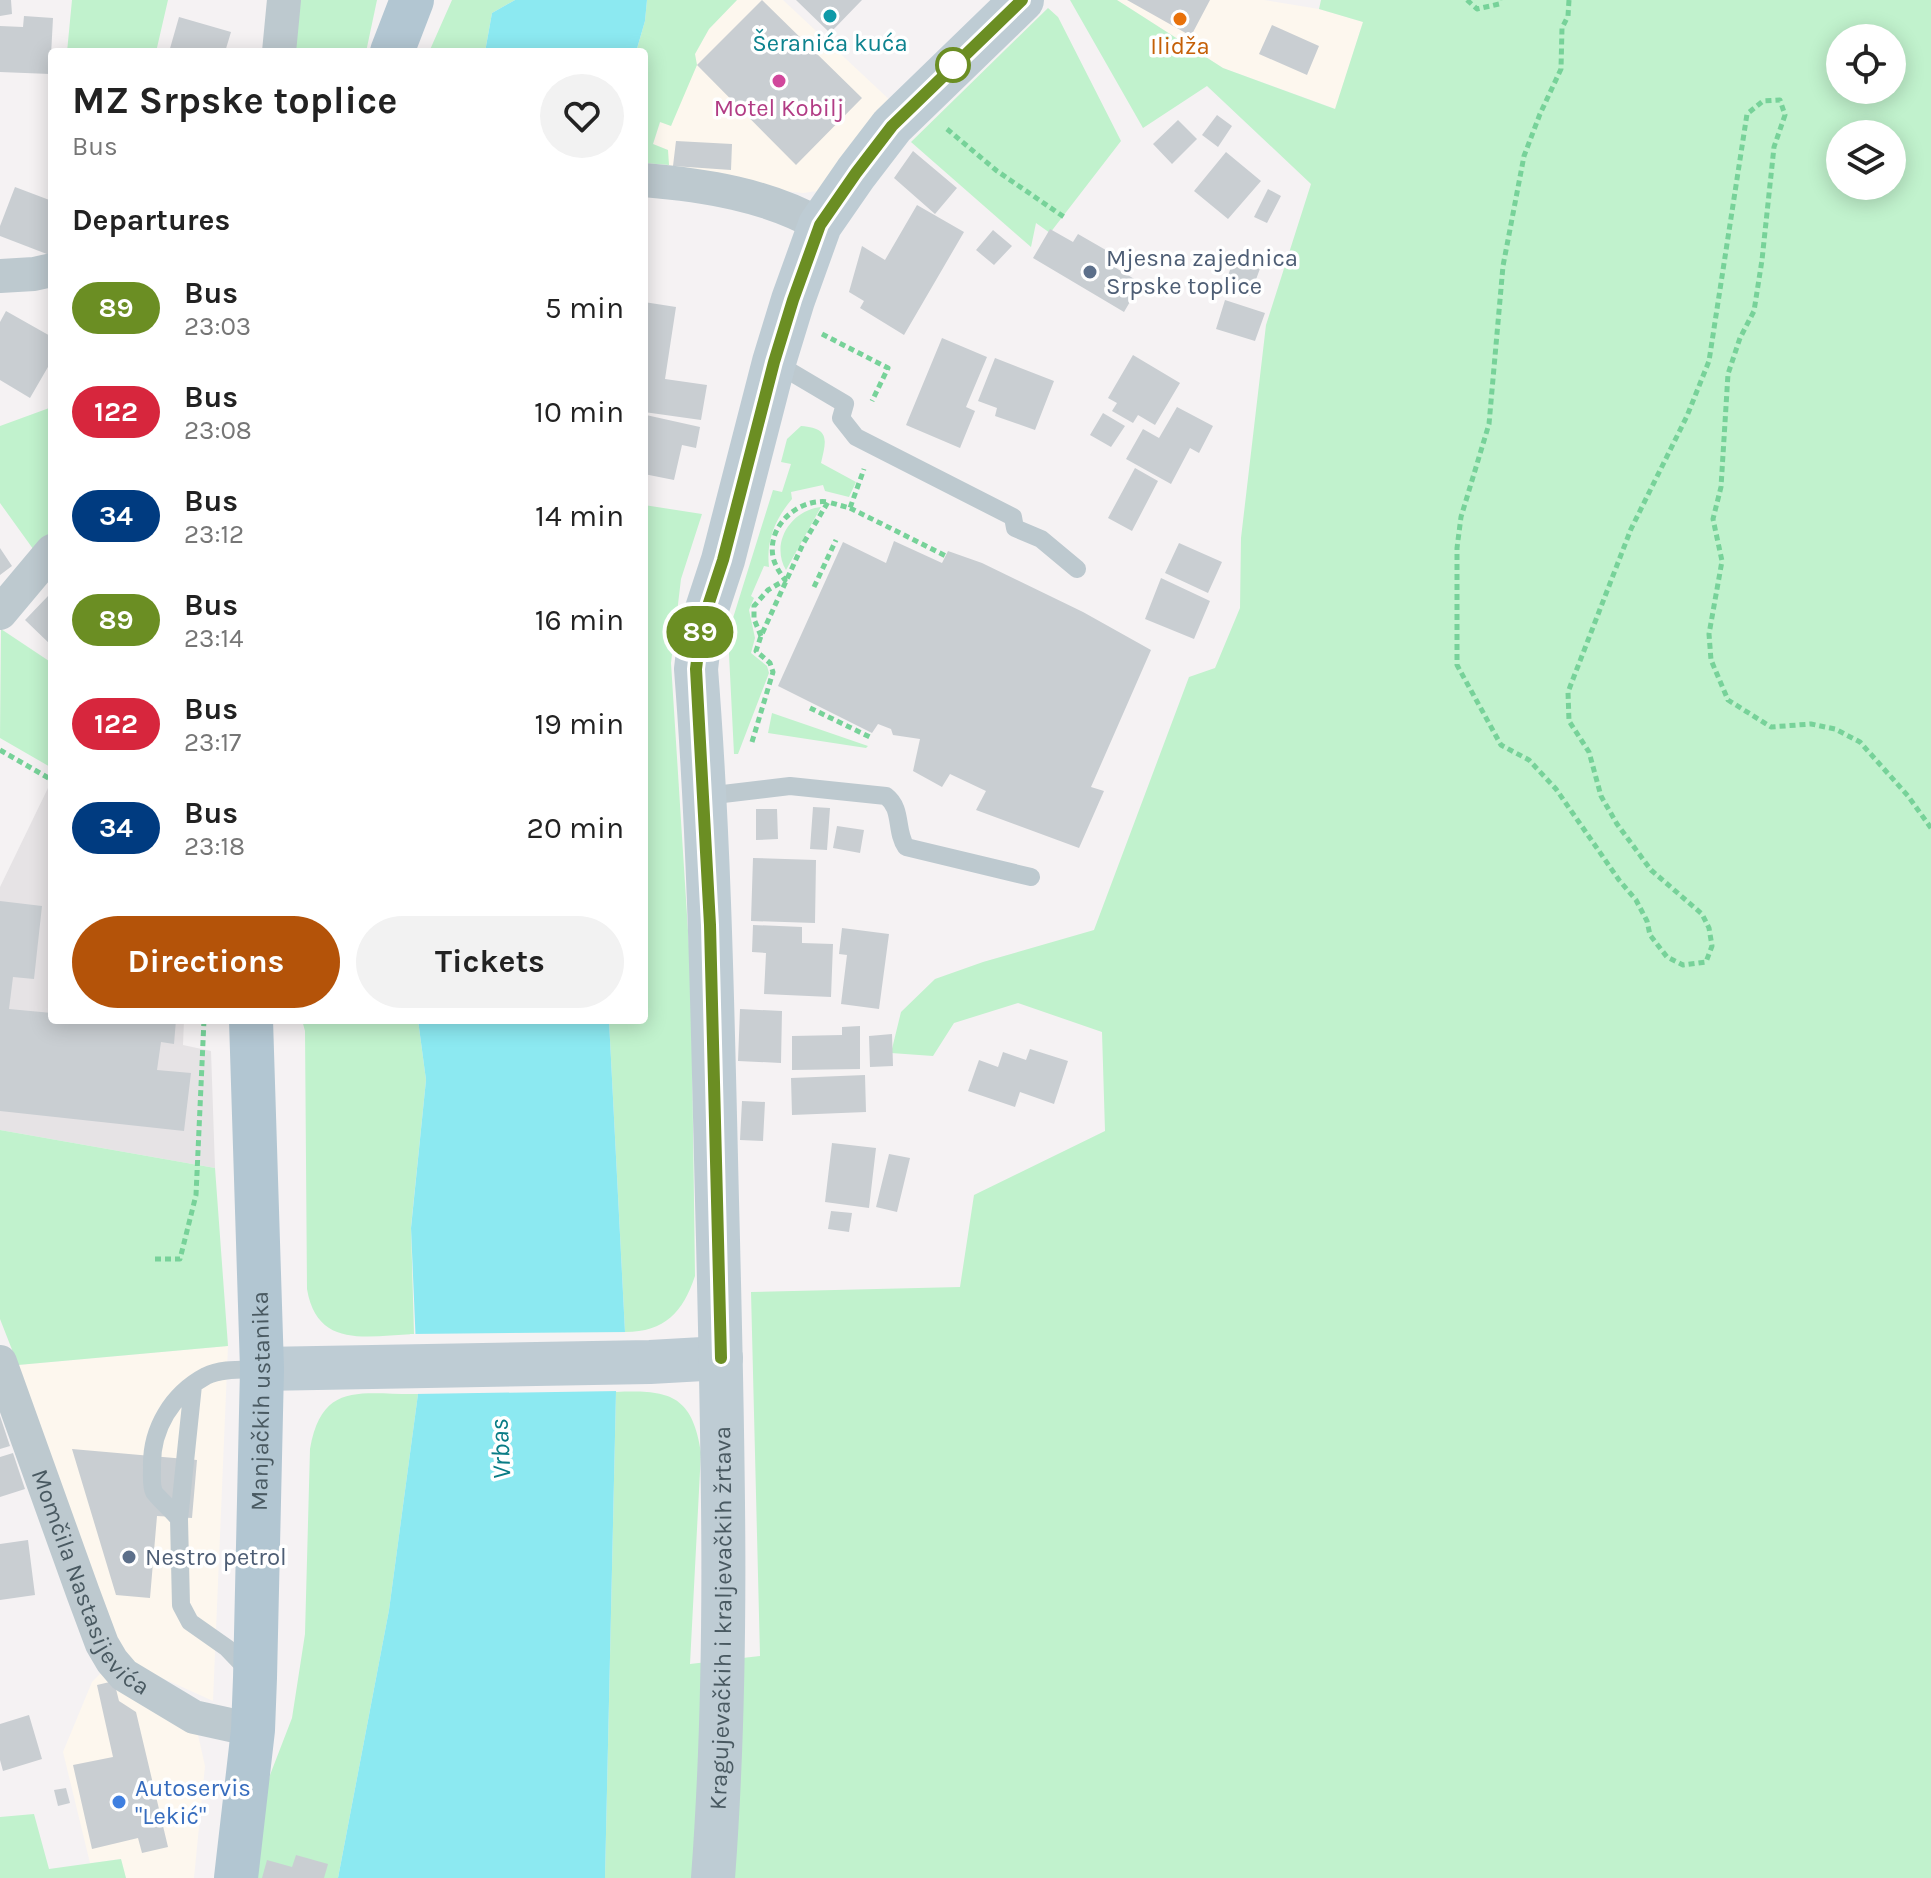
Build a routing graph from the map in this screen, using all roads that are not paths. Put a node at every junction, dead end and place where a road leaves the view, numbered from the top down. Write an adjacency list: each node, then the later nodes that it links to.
1 (284, 0): 4 (street)
2 (412, 0): 5 (main road)
3 (1022, 0): 7 (street, Kragujevačkih i kraljevačkih žrtava)
4 (279, 48)
5 (394, 48)
6 (656, 181): 7 (street)
7 (820, 225): 10 (street, Kragujevačkih i kraljevačkih žrtava)
8 (48, 271): 9 (street)
9 (0, 276)
10 (774, 362): 12 (lane); 14 (street, Kragujevačkih i kraljevačkih žrtava)
11 (48, 556): 13 (street)
12 (1077, 569)
13 (0, 613)
14 (703, 780): 15 (lane); 17 (street, Kragujevačkih i kraljevačkih žrtava)
15 (1031, 877)
16 (251, 1024): 19 (main road, Manjačkih ustanika)
17 (721, 1358): 19 (street); 25 (street, Kragujevačkih i kraljevačkih žrtava)
18 (0, 1362): 23 (street, Momčila Nastasijevića)
19 (262, 1369): 20 (lane); 22 (main road, Manjačkih ustanika)
20 (193, 1385): 21 (lane); 21 (lane)
21 (179, 1519): 22 (lane)
22 (255, 1678): 23 (main road, Manjačkih ustanika)
23 (253, 1730): 24 (main road, Manjačkih ustanika)
24 (236, 1878)
25 (713, 1878)

